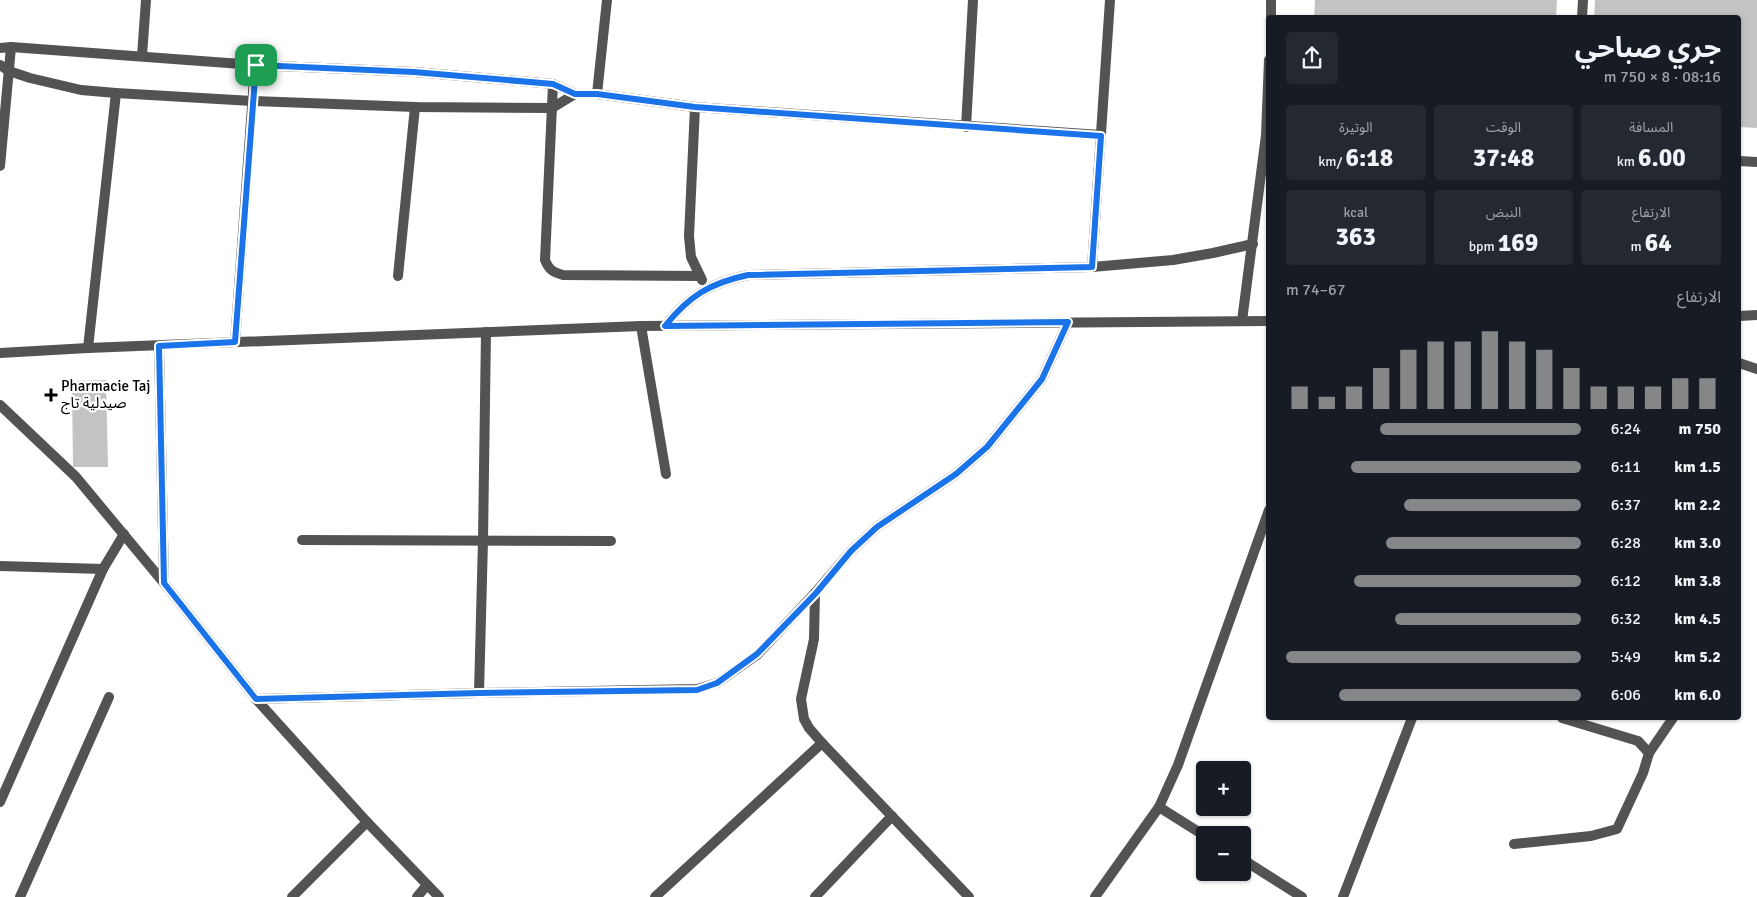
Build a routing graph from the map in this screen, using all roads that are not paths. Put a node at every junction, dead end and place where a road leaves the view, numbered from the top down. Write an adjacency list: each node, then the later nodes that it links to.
1 (146, 0): 11 (street)
2 (607, 0): 17 (street)
3 (973, 0): 22 (street)
4 (1110, 0): 23 (street)
5 (1271, 0): 7 (street)
6 (1583, 0): 8 (street)
7 (1270, 15)
8 (1582, 15)
9 (11, 47): 10 (street); 11 (street); 13 (street)
10 (0, 48)
11 (142, 56): 12 (street)
12 (256, 65): 14 (street); 18 (street)
13 (5, 68): 15 (street); 27 (street)
14 (553, 84): 16 (street); 21 (street)
15 (116, 93): 18 (street); 43 (street)
16 (575, 94): 17 (street); 21 (street)
17 (597, 94): 20 (street)
18 (252, 101): 19 (street); 41 (street)
19 (416, 107): 21 (street); 30 (street)
20 (695, 107): 22 (street); 31 (street)
21 (552, 108): 31 (street)
22 (966, 127): 23 (street)
23 (1101, 136): 29 (street)
24 (1266, 143): 28 (street)
25 (1741, 161): 26 (street)
26 (1757, 162)
27 (0, 166)
28 (1253, 244): 29 (street); 35 (street)
29 (1092, 267): 32 (street)
30 (398, 276)
31 (699, 276): 32 (street)
32 (707, 288): 39 (street)
33 (1757, 315): 34 (street)
34 (1741, 316)
35 (1242, 321): 36 (street); 37 (street)
36 (1266, 321)
37 (1068, 322): 39 (street); 57 (street)
38 (640, 326): 39 (street); 40 (street); 48 (street)
39 (665, 326)
40 (486, 332): 41 (street); 52 (street)
41 (235, 342): 42 (street)
42 (159, 346): 43 (street); 56 (street)
43 (88, 348): 44 (street)
44 (0, 353)
45 (1741, 365): 46 (street)
46 (1757, 369)
47 (0, 406): 50 (street)
48 (666, 474)
49 (1266, 518): 67 (street)
50 (124, 534): 55 (street); 56 (street)
51 (302, 540): 52 (street)
52 (483, 540): 53 (street); 58 (street)
53 (611, 542)
54 (0, 566): 55 (street)
55 (103, 569): 66 (street)
56 (164, 583): 60 (street)
57 (816, 593): 58 (street); 64 (street)
58 (479, 693): 60 (street)
59 (110, 697): 74 (street)
60 (256, 699): 69 (street)
61 (1411, 720): 83 (street)
62 (1569, 720): 65 (street)
63 (1672, 720): 65 (street)
64 (822, 743): 68 (street); 78 (street)
65 (1649, 753): 71 (street)
66 (0, 802)
67 (1159, 807): 70 (street); 81 (street)
68 (892, 816): 79 (street); 80 (street)
69 (367, 822): 73 (street); 75 (street)
70 (1196, 830)
71 (1514, 844)
72 (1251, 866): 82 (street)
73 (427, 885): 76 (street); 77 (street)
74 (20, 897)
75 (292, 897)
76 (417, 897)
77 (439, 897)
78 (655, 897)
79 (815, 897)
80 (969, 897)
81 (1095, 897)
82 (1302, 897)
83 (1343, 897)

